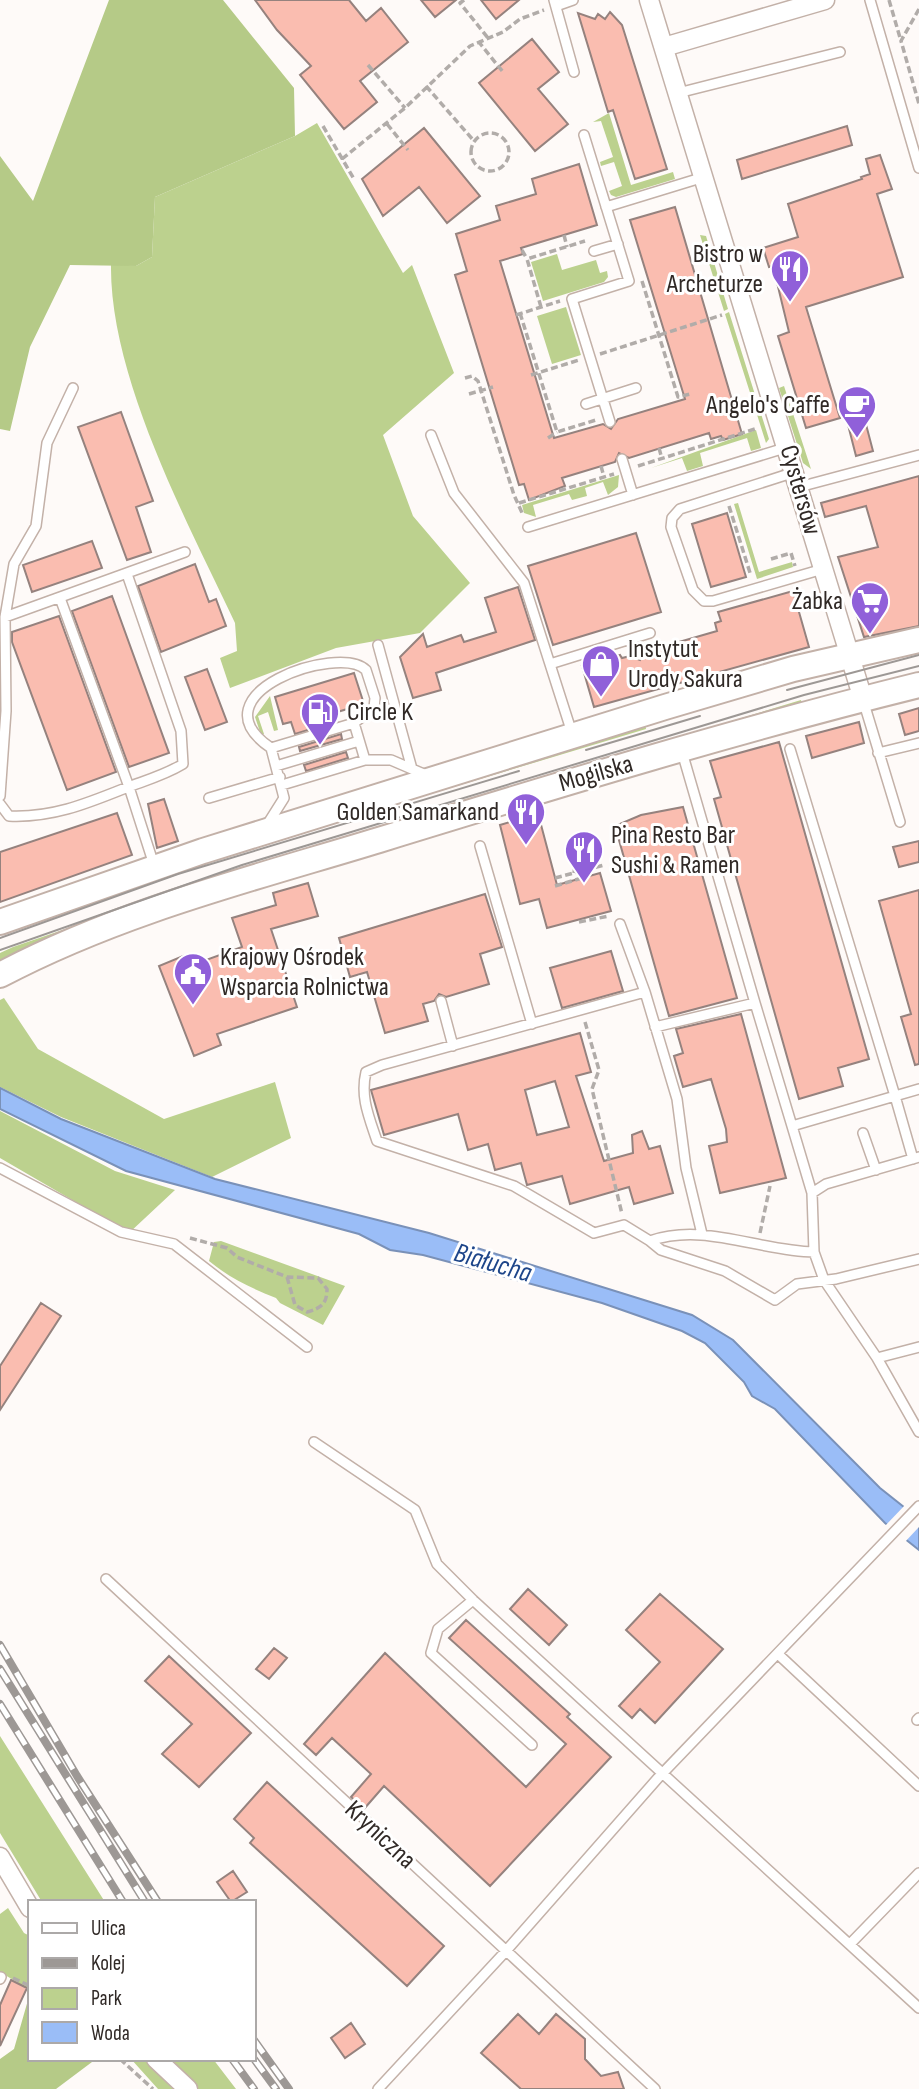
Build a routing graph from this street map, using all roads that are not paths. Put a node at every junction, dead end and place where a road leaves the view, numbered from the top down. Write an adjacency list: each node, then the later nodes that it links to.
1 (573, 0): 5 (lane)
2 (825, 0): 6 (street)
3 (870, 0): 11 (lane)
4 (650, 1): 6 (street, Cystersów)
5 (555, 3): 8 (lane)
6 (664, 47): 9 (street, Cystersów)
7 (840, 52): 9 (lane)
8 (574, 72)
9 (678, 93): 12 (street, Cystersów)
10 (584, 135): 13 (lane)
11 (919, 168)
12 (704, 177): 13 (lane); 22 (street, Cystersów)
13 (606, 207): 14 (lane)
14 (618, 244): 15 (lane); 18 (lane)
15 (594, 251)
16 (74, 388): 32 (lane)
17 (636, 388): 18 (lane)
18 (604, 399): 19 (lane); 20 (lane)
19 (586, 404)
20 (610, 419)
21 (431, 435): 39 (lane)
22 (788, 447): 25 (street, Cystersów); 26 (lane)
23 (919, 455): 25 (lane)
24 (622, 459): 26 (lane)
25 (797, 479): 29 (street, Cystersów); 29 (lane)
26 (633, 495): 27 (lane)
27 (528, 527)
28 (185, 552): 30 (lane)
29 (824, 569): 38 (street, Cystersów)
30 (127, 574): 31 (lane); 55 (lane)
31 (60, 598): 32 (lane); 55 (lane)
32 (5, 617): 56 (lane)
33 (650, 633): 34 (lane)
34 (632, 639): 37 (lane); 39 (lane)
35 (919, 640): 38 (main road, Mogilska)
36 (378, 645): 52 (lane)
37 (637, 654)
38 (848, 657): 41 (street, Cystersów); 43 (main road, Mogilska)
39 (550, 664): 43 (lane)
40 (919, 685): 41 (main road, Mogilska)
41 (863, 699): 47 (main road, Mogilska); 49 (lane)
42 (354, 723): 44 (lane); 46 (lane); 46 (lane)
43 (573, 737): 53 (main road, Mogilska)
44 (359, 741): 50 (lane); 51 (lane)
45 (919, 743): 49 (lane)
46 (271, 748): 51 (lane)
47 (681, 749): 65 (main road, Mogilska); 68 (lane)
48 (790, 749): 73 (lane)
49 (878, 753): 59 (lane)
50 (365, 760): 52 (lane); 54 (lane)
51 (276, 766): 54 (lane)
52 (412, 769): 53 (lane)
53 (448, 776): 60 (main road, Mogilska)
54 (281, 781): 57 (lane); 60 (lane)
55 (129, 787): 58 (lane); 62 (lane)
56 (0, 796)
57 (209, 798)
58 (0, 804)
59 (900, 822)
60 (256, 834): 62 (main road, Mogilska)
61 (480, 846): 69 (lane)
62 (154, 867): 63 (main road, Mogilska)
63 (0, 922)
64 (620, 924): 66 (lane)
65 (0, 975)
66 (645, 992): 69 (lane); 70 (lane)
67 (441, 1001): 71 (lane)
68 (755, 1003): 70 (lane); 74 (lane)
69 (532, 1024): 71 (lane)
70 (655, 1027): 80 (lane)
71 (453, 1046): 81 (lane)
72 (919, 1089): 73 (lane)
73 (895, 1096): 74 (lane); 76 (lane)
74 (792, 1126): 79 (lane)
75 (863, 1133): 78 (lane)
76 (916, 1158): 78 (lane)
77 (0, 1168): 85 (lane)
78 (876, 1170): 79 (lane)
79 (812, 1193): 82 (lane)
80 (702, 1234): 81 (lane); 82 (lane)
81 (650, 1241): 84 (lane)
82 (814, 1252): 84 (lane)
83 (919, 1259): 84 (lane)
84 (824, 1280): 87 (lane)
85 (307, 1347)
86 (919, 1347): 87 (lane)
87 (877, 1358): 88 (lane)
88 (919, 1432)
89 (314, 1442): 92 (lane)
90 (919, 1506): 93 (lane)
91 (106, 1579): 102 (lane, Kryniczna)
92 (473, 1600): 94 (lane); 95 (lane)
93 (779, 1655): 95 (lane); 96 (lane)
94 (532, 1745)
95 (664, 1772): 101 (lane); 102 (lane)
96 (919, 1786)
97 (0, 1857): 99 (street)
98 (919, 1873): 101 (lane)
99 (6, 1880): 100 (street)
100 (28, 1906)
101 (850, 1944): 103 (lane)
102 (505, 1952): 106 (lane); 107 (lane, Kryniczna)
103 (919, 2008)
104 (158, 2061): 105 (street)
105 (188, 2089)
106 (378, 2089)
107 (655, 2089)

